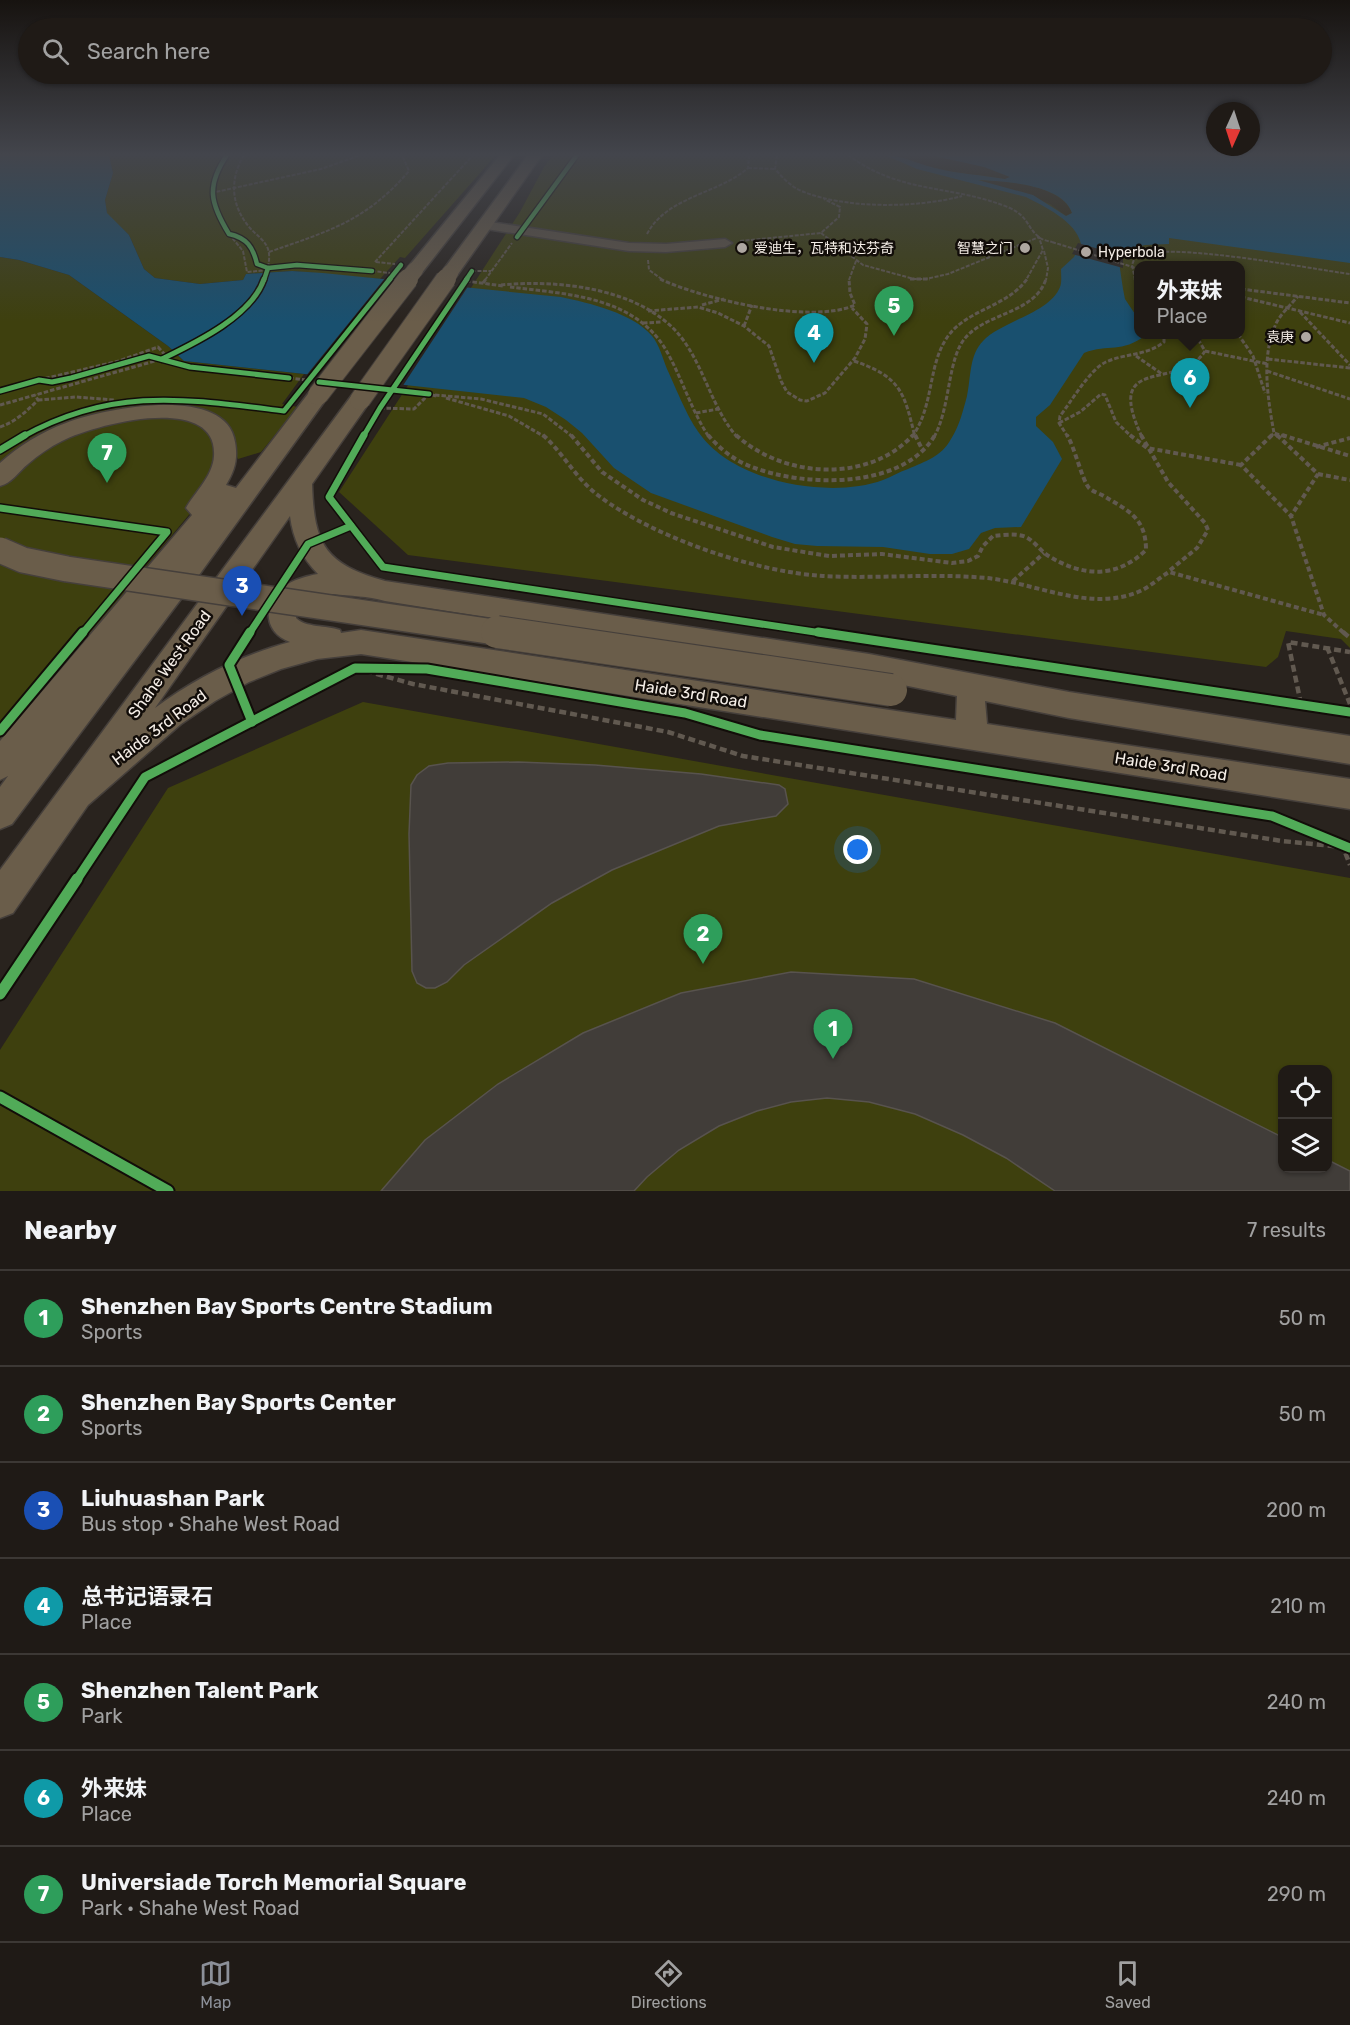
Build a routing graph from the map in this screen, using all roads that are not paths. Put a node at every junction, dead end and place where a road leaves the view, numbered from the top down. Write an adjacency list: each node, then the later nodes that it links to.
1 (457, 211): 5 (main road, bridge)
2 (495, 211): 3 (main road)
3 (484, 225): 4 (lane); 7 (main road, Shahe West Road, bridge)
4 (725, 243)
5 (310, 387): 9 (main road); 19 (main road)
6 (3, 475): 9 (main road)
7 (300, 482): 10 (main road); 18 (main road, Shahe West Road)
8 (0, 550): 12 (main road, bridge)
9 (153, 577): 16 (main road)
10 (385, 591): 11 (main road); 13 (main road)
11 (358, 655): 14 (main road, Haide 3rd Road); 18 (main road, Haide 3rd Road)
12 (970, 699): 13 (main road); 14 (main road)
13 (1069, 705): 15 (main road)
14 (973, 736): 17 (main road, Haide 3rd Road)
15 (1350, 750)
16 (0, 765)
17 (1350, 794)
18 (74, 796): 20 (main road, Shahe West Road)
19 (0, 813)
20 (0, 900)

